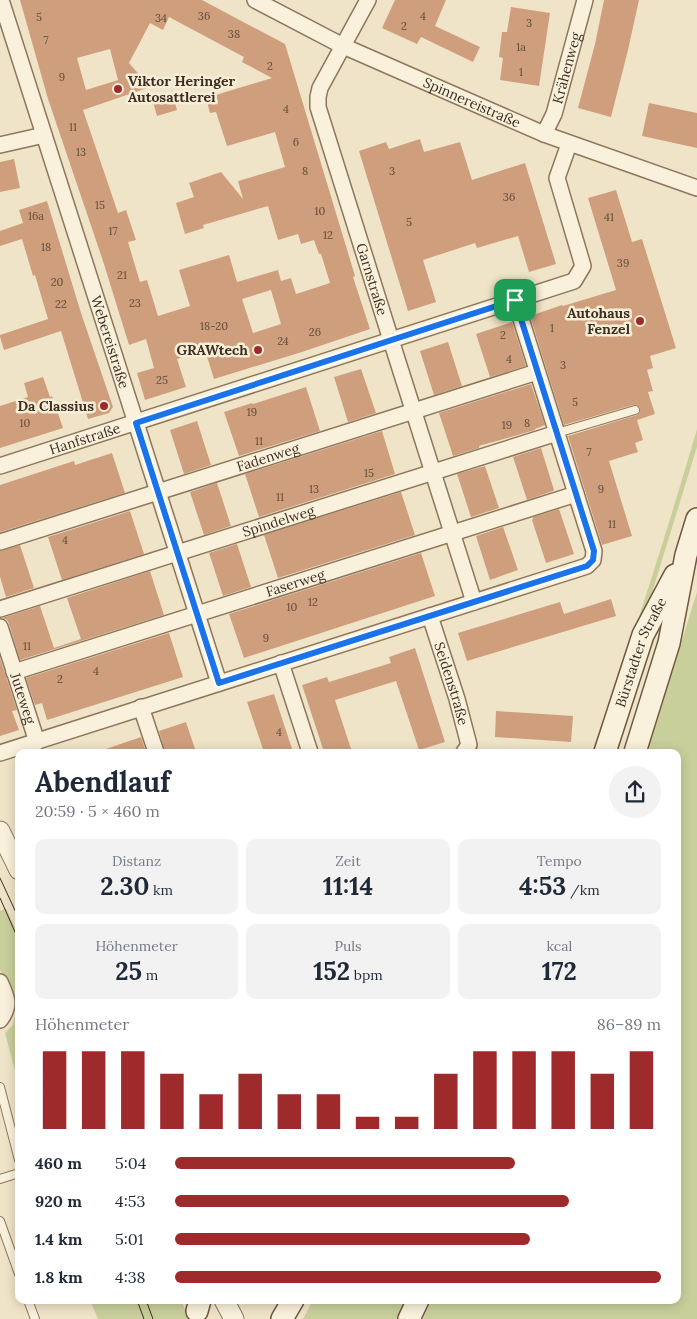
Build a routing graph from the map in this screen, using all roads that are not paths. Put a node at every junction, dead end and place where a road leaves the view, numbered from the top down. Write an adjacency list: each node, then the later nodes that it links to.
1 (1, 0): 7 (street, Webereistraße)
2 (255, 0): 5 (street, Spinnereistraße)
3 (368, 0): 5 (street, Garnstraße)
4 (585, 0): 6 (street, Krähenweg)
5 (343, 46): 6 (street, Spinnereistraße); 12 (street, Garnstraße)
6 (544, 134): 8 (street, Spinnereistraße)
7 (44, 135): 9 (street); 16 (street, Webereistraße)
8 (569, 144): 10 (street, Spinnereistraße); 11 (street, Hanfstraße)
9 (0, 145)
10 (697, 188)
11 (515, 300): 12 (street, Hanfstraße); 13 (street)
12 (391, 340): 15 (street, Garnstraße); 16 (street, Hanfstraße)
13 (537, 372): 15 (street, Fadenweg); 17 (street)
14 (635, 410): 17 (lane)
15 (414, 411): 19 (street, Garnstraße); 20 (street, Fadenweg)
16 (136, 423): 18 (street, Hanfstraße); 20 (street, Webereistraße)
17 (557, 433): 19 (street, Spindelweg); 21 (street)
18 (0, 466)
19 (433, 472): 23 (street, Garnstraße); 25 (street, Spindelweg)
20 (158, 492): 24 (street, Fadenweg); 25 (street, Webereistraße)
21 (576, 494): 23 (street, Faserweg); 27 (street)
22 (697, 519): 26 (main road, Bürstadter Straße)
23 (452, 533): 27 (street, Garnstraße); 29 (street, Faserweg)
24 (0, 542)
25 (177, 553): 28 (street, Spindelweg); 29 (street, Webereistraße)
26 (686, 555): 40 (main road, Bürstadter Straße); 41 (main road, Bürstadter Straße)
27 (474, 602): 30 (street)
28 (0, 609)
29 (197, 614): 33 (street, Faserweg); 34 (street, Webereistraße)
30 (430, 616): 32 (street); 39 (street, Seidenstraße)
31 (0, 627): 33 (street, Juteweg)
32 (281, 663): 34 (street); 38 (street)
33 (14, 672): 36 (street, Juteweg)
34 (219, 683): 35 (street)
35 (141, 707): 36 (street); 37 (street)
36 (37, 742): 42 (street)
37 (155, 749)
38 (309, 749)
39 (466, 749)
40 (606, 749)
41 (636, 749)
42 (0, 753)
43 (0, 831): 44 (street)
44 (15, 862)
45 (0, 982): 46 (street)
46 (0, 1020)
47 (0, 1087): 48 (lane)
48 (15, 1145)
49 (15, 1174): 50 (lane)
50 (0, 1179)
51 (0, 1221): 52 (lane)
52 (15, 1263)
53 (29, 1304): 57 (lane)
54 (226, 1304): 58 (street)
55 (291, 1304): 59 (main road)
56 (416, 1304): 60 (main road)
57 (35, 1319)
58 (234, 1319)
59 (282, 1319)
60 (409, 1319)

